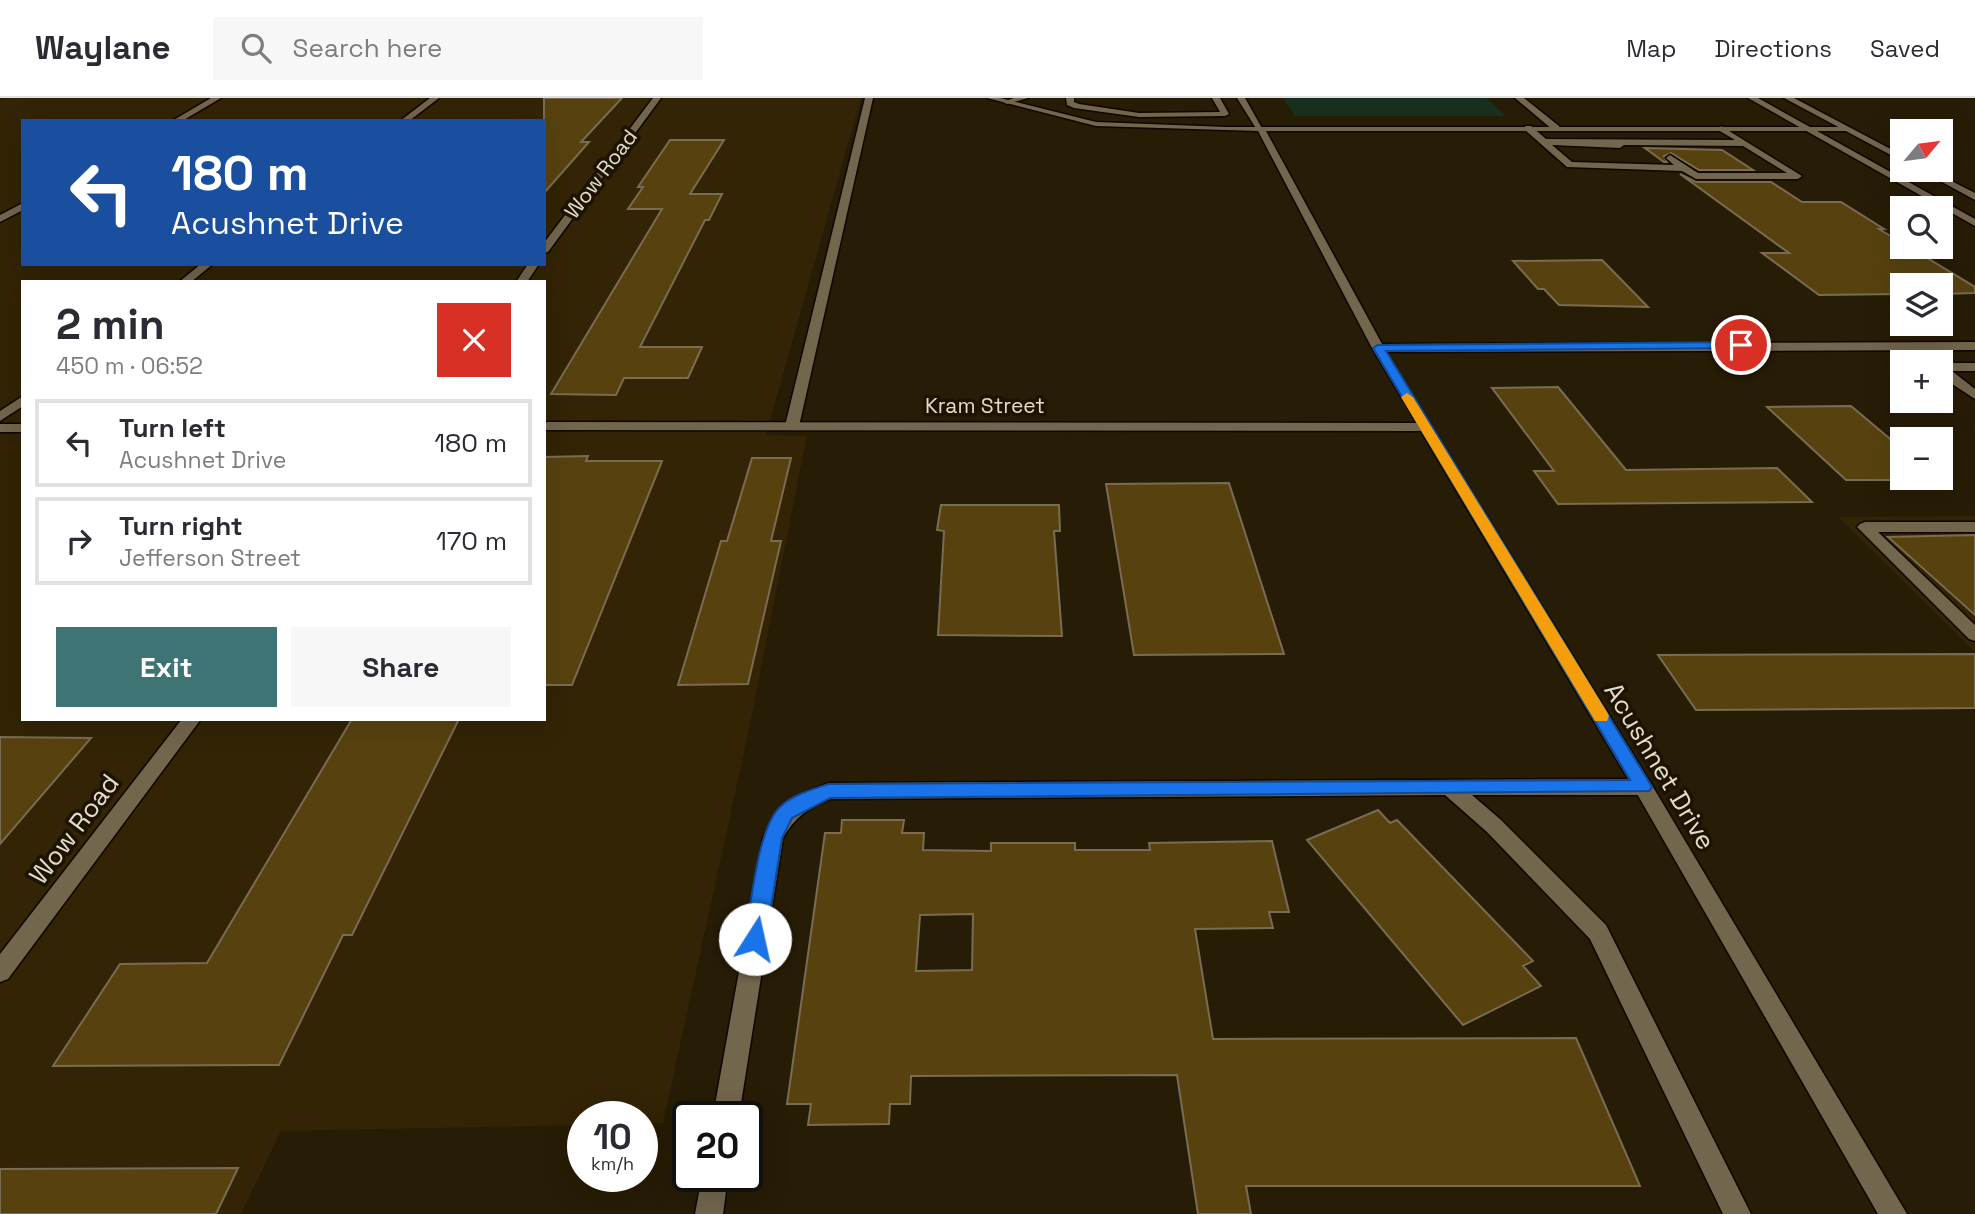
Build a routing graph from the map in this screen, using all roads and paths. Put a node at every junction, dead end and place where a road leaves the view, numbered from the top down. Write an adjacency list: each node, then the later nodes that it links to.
1 (217, 98): 14 (street)
2 (435, 98): 15 (street)
3 (657, 98): 37 (street, Wow Road)
4 (870, 98): 51 (street)
5 (991, 98): 13 (street)
6 (1024, 98): 13 (street)
7 (1070, 98): 8 (street)
8 (1216, 98)
9 (1241, 98): 16 (street, Acushnet Drive)
10 (1519, 98): 18 (street)
11 (1752, 98): 22 (street)
12 (1788, 98): 21 (street)
13 (1007, 102): 16 (street)
14 (180, 119)
15 (407, 119)
16 (1260, 128): 17 (street); 42 (street, Acushnet Drive)
17 (1528, 128): 18 (street); 23 (street)
18 (1556, 128): 19 (street)
19 (1629, 128): 20 (street); 25 (street)
20 (1721, 128): 22 (street); 26 (street)
21 (1846, 128): 22 (street); 29 (street)
22 (1807, 129): 36 (street)
23 (1544, 142): 24 (street); 31 (street)
24 (1599, 142): 25 (street); 27 (street)
25 (1645, 143): 26 (street); 28 (street)
26 (1745, 143): 31 (street)
27 (1620, 145)
28 (1661, 148)
29 (1890, 152)
30 (1670, 158): 31 (street)
31 (1684, 168)
32 (1947, 182): 33 (street)
33 (1975, 197)
34 (21, 207): 35 (street)
35 (0, 219)
36 (1975, 223)
37 (546, 247)
38 (205, 266): 39 (street)
39 (187, 280)
40 (1922, 346): 41 (street); 42 (street); 43 (street)
41 (1975, 346)
42 (1378, 348): 52 (street, Acushnet Drive)
43 (1928, 350)
44 (1953, 367): 45 (street)
45 (1975, 367)
46 (1953, 379): 47 (street)
47 (1975, 395)
48 (21, 401): 49 (street)
49 (0, 416)
50 (546, 426): 51 (street, Kram Street)
51 (792, 426): 52 (street, Kram Street)
52 (1426, 427): 58 (street, Acushnet Drive)
53 (0, 428): 54 (street)
54 (21, 428)
55 (1975, 527): 56 (street)
56 (1975, 635)
57 (190, 721): 60 (street, Wow Road)
58 (1643, 787): 59 (street); 63 (street, Acushnet Drive)
59 (1451, 789): 61 (street); 62 (street)
60 (0, 972)
61 (728, 1101)
62 (1737, 1214)
63 (1893, 1214)

